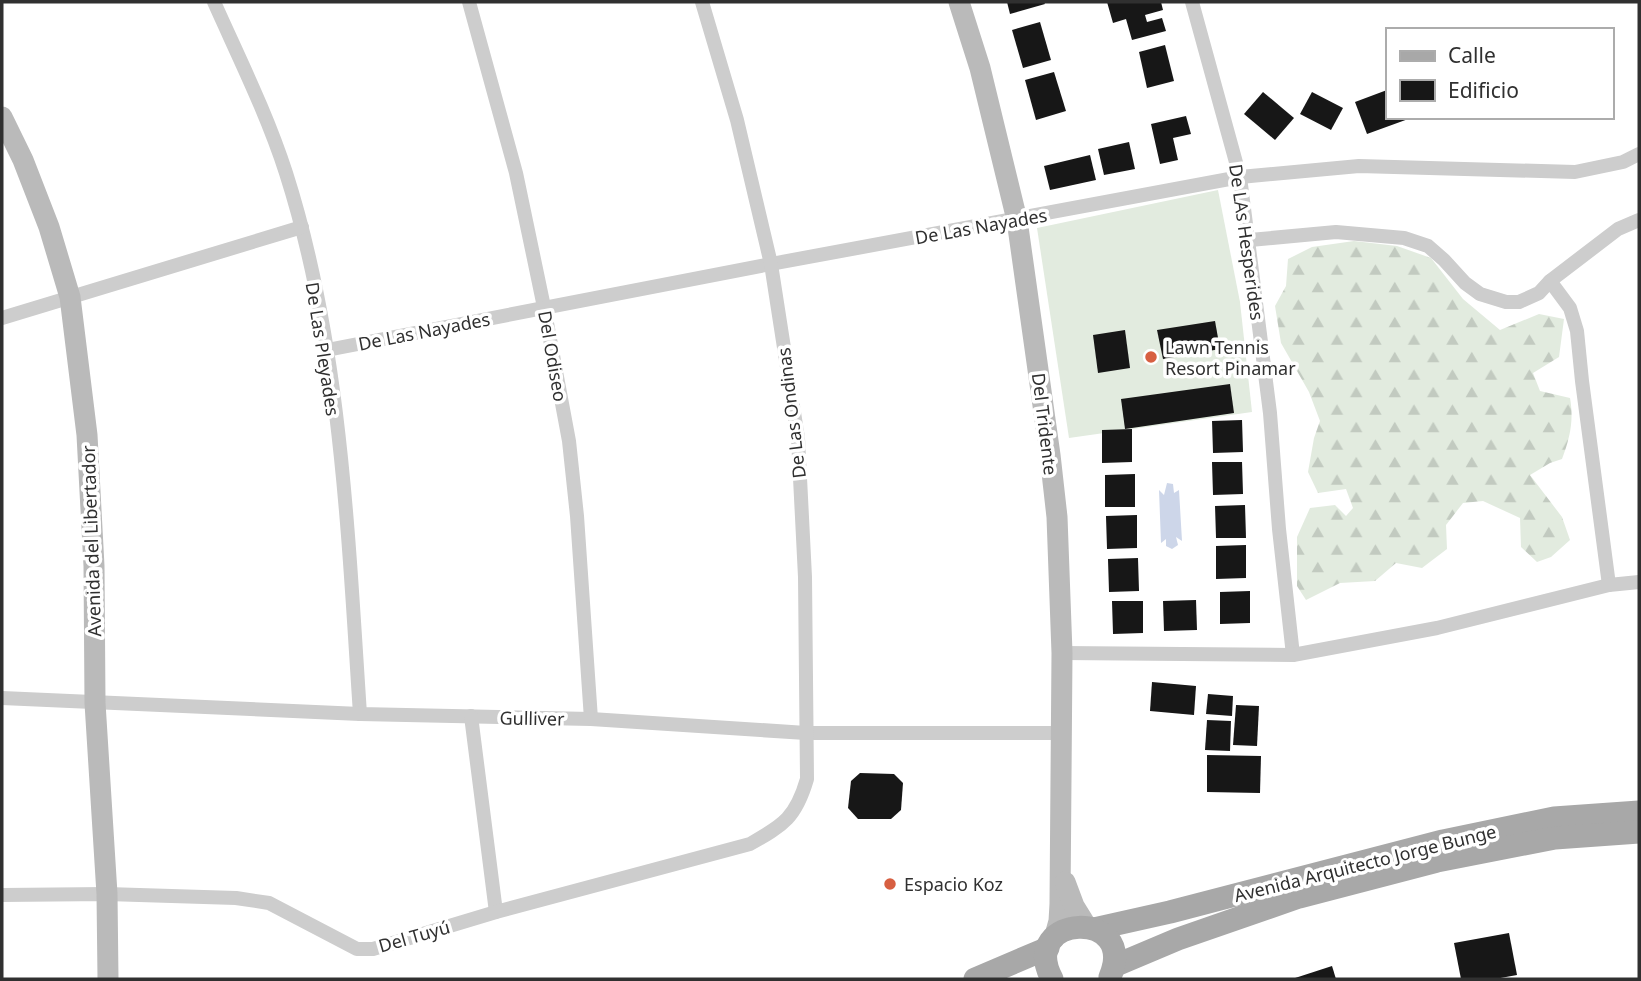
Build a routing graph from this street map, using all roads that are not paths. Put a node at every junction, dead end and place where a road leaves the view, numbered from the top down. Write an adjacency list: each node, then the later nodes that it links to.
1 (214, 2): 11 (street, De Las Pleyades)
2 (469, 2): 16 (street, Del Odiseo)
3 (702, 2): 13 (street, De Las Ondinas)
4 (958, 2): 9 (main road, Del Tridente)
5 (1192, 2): 8 (street, De LAs Hesperides)
6 (2, 117): 15 (main road, Avenida del Libertador)
7 (1639, 154): 8 (street, De Las Nayades)
8 (1240, 177): 9 (street, De Las Nayades); 12 (street, De LAs Hesperides)
9 (1017, 220): 13 (street, De Las Nayades); 21 (main road, Del Tridente)
10 (1639, 220): 14 (street)
11 (302, 227): 15 (street); 18 (street, De Las Pleyades)
12 (1250, 240): 14 (street); 22 (street, De LAs Hesperides)
13 (771, 264): 16 (street, De Las Nayades); 28 (street, De Las Ondinas)
14 (1550, 281): 20 (street)
15 (70, 297): 17 (street); 24 (main road, Avenida del Libertador)
16 (544, 307): 18 (street, De Las Nayades); 27 (street, Del Odiseo)
17 (2, 318)
18 (327, 350): 25 (street, De Las Pleyades)
19 (1639, 582): 20 (street)
20 (1609, 585): 22 (street)
21 (1062, 653): 22 (street); 29 (main road, Del Tridente)
22 (1293, 655)
23 (2, 698): 24 (street, Gulliver)
24 (95, 703): 25 (street, Gulliver); 34 (main road, Avenida del Libertador)
25 (359, 714): 26 (street, Gulliver)
26 (471, 716): 27 (street, Gulliver); 36 (street)
27 (591, 719): 28 (street, Gulliver)
28 (806, 733): 29 (street, Gulliver); 31 (street, De Las Ondinas)
29 (1061, 733): 33 (main road, Del Tridente)
30 (1639, 812): 37 (main road, Avenida Arquitecto Jorge Bunge)
31 (781, 827): 36 (street, Del Tuyú)
32 (1639, 832): 39 (main road, Avenida Arquitecto Jorge Bunge)
33 (1060, 856): 37 (main road, Del Tridente); 38 (main road, Del Tridente)
34 (107, 894): 35 (street, Del Tuyú); 36 (street, Del Tuyú); 40 (main road, Avenida del Libertador)
35 (2, 895)
36 (496, 912)
37 (1090, 928): 38 (main road, Avenida Arquitecto Jorge Bunge); 39 (main road)
38 (1051, 944): 41 (main road); 42 (main road)
39 (1111, 973)
40 (108, 979)
41 (975, 979)
42 (1052, 979)

